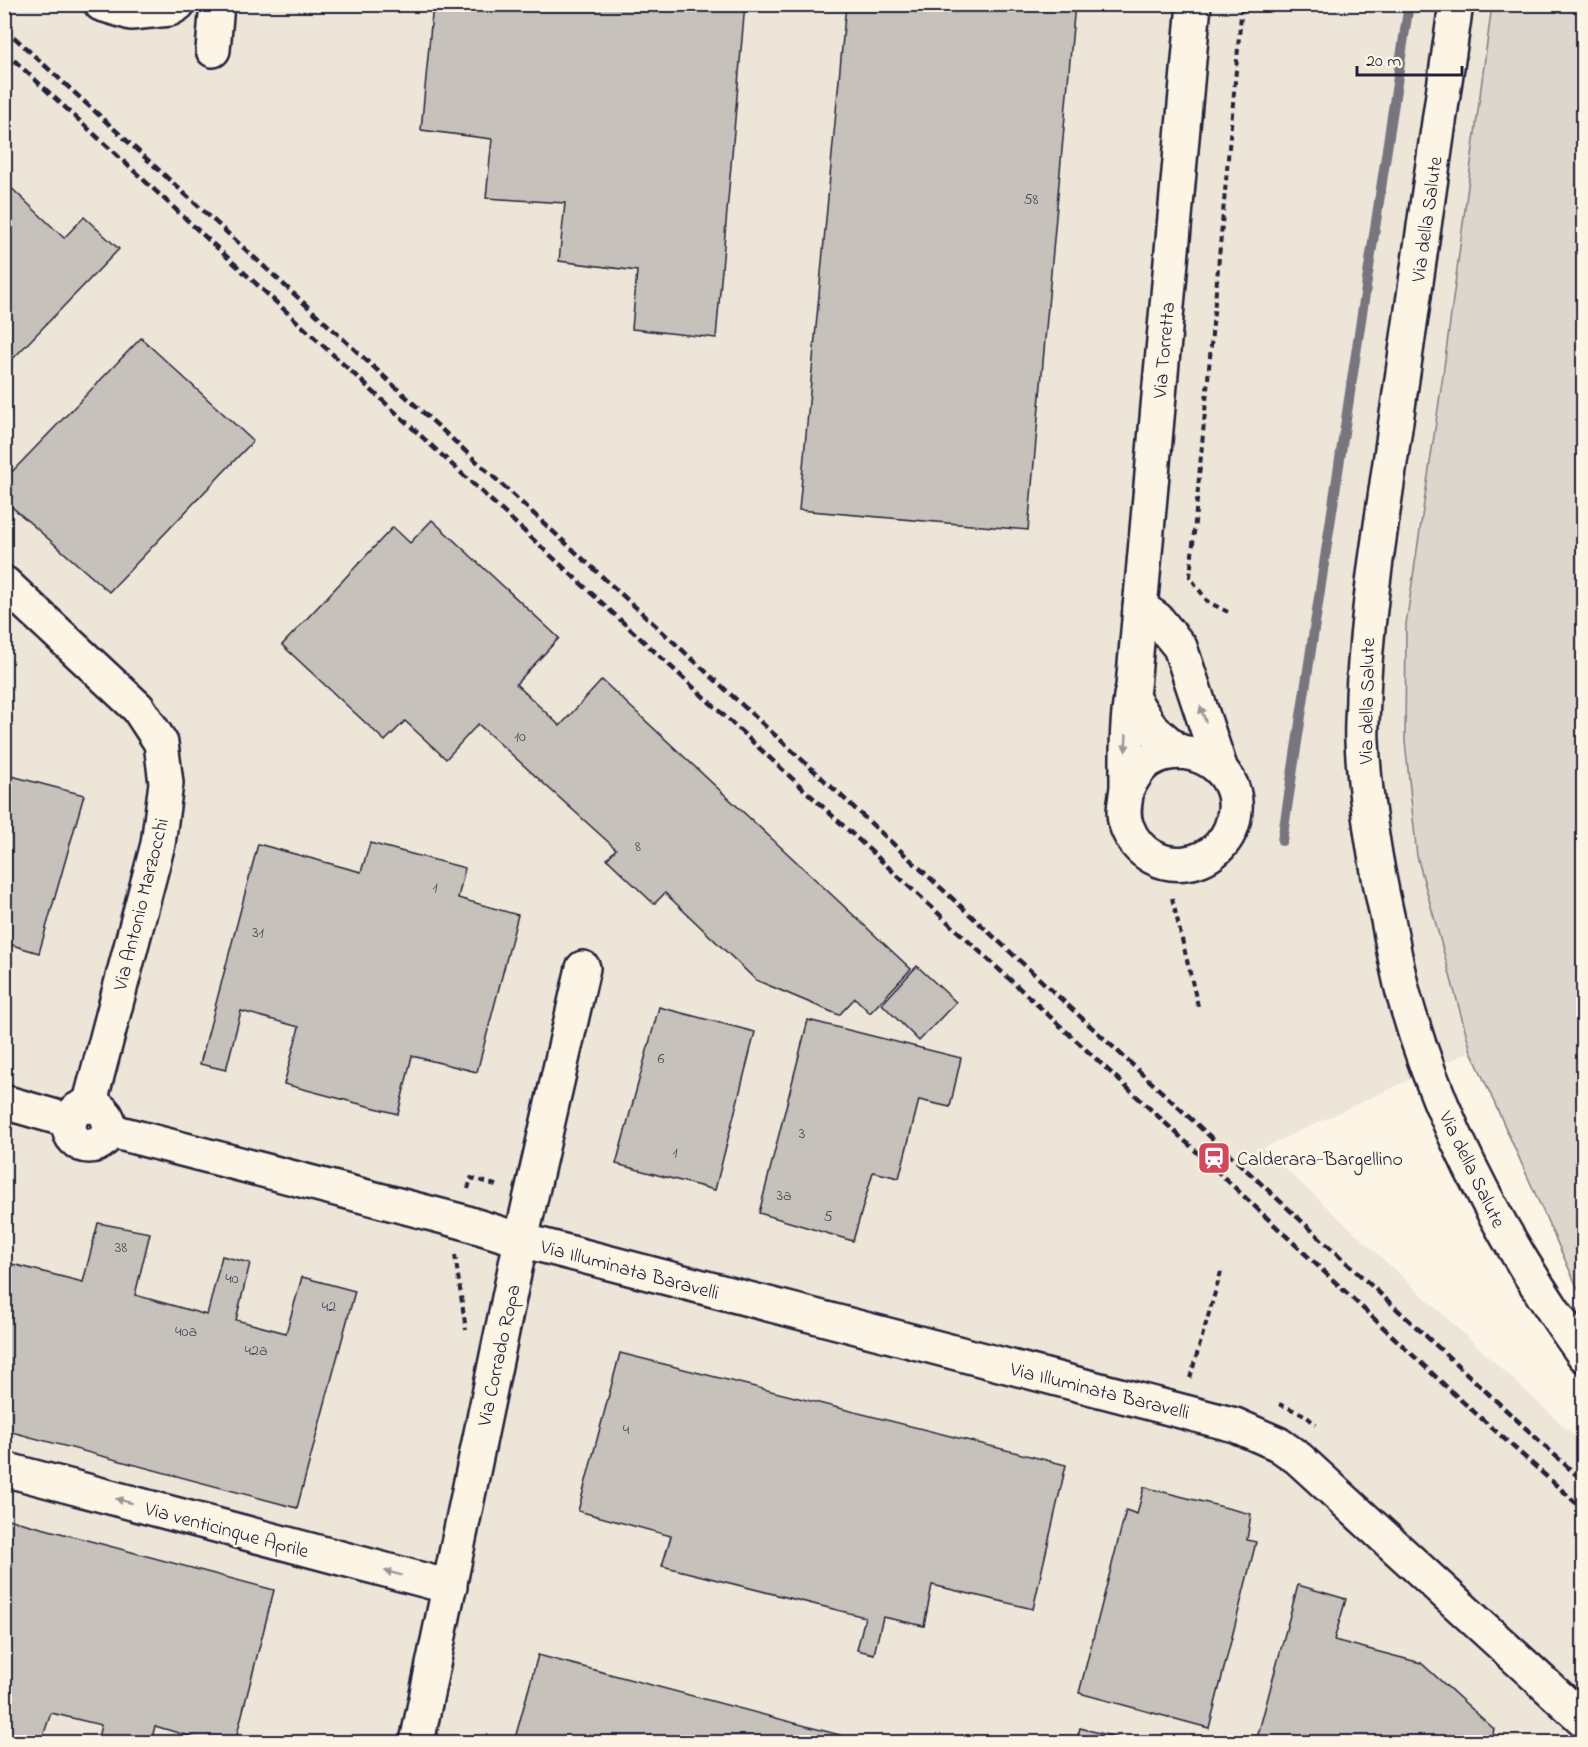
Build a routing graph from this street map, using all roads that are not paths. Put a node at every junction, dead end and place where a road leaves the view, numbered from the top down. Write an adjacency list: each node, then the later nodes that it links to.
1 (101, 4): 2 (street)
2 (178, 4)
3 (217, 4): 6 (street)
4 (1194, 4): 8 (street, Via Torretta)
5 (1456, 4): 17 (street, Via della Salute)
6 (213, 50)
7 (4, 583): 15 (street, Via Antonio Marzocchi)
8 (1140, 607): 9 (street, Via Torretta); 11 (street, one-way to 8)
9 (1131, 696): 10 (street); 12 (street, Via Torretta, one-way to 12)
10 (1179, 752): 11 (street); 12 (street)
11 (1221, 770): 12 (street, Via Torretta)
12 (1126, 789)
13 (583, 969): 16 (street, Via Corrado Ropa)
14 (4, 1102): 15 (street)
15 (89, 1119): 16 (street)
16 (521, 1240): 19 (street, Via Corrado Ropa); 20 (street, Via Illuminata Baravelli)
17 (1584, 1355)
18 (4, 1469): 19 (street, Via venticinque Aprile, one-way to 18)
19 (450, 1587): 21 (street, Via Corrado Ropa)
20 (1584, 1720)
21 (417, 1743)

